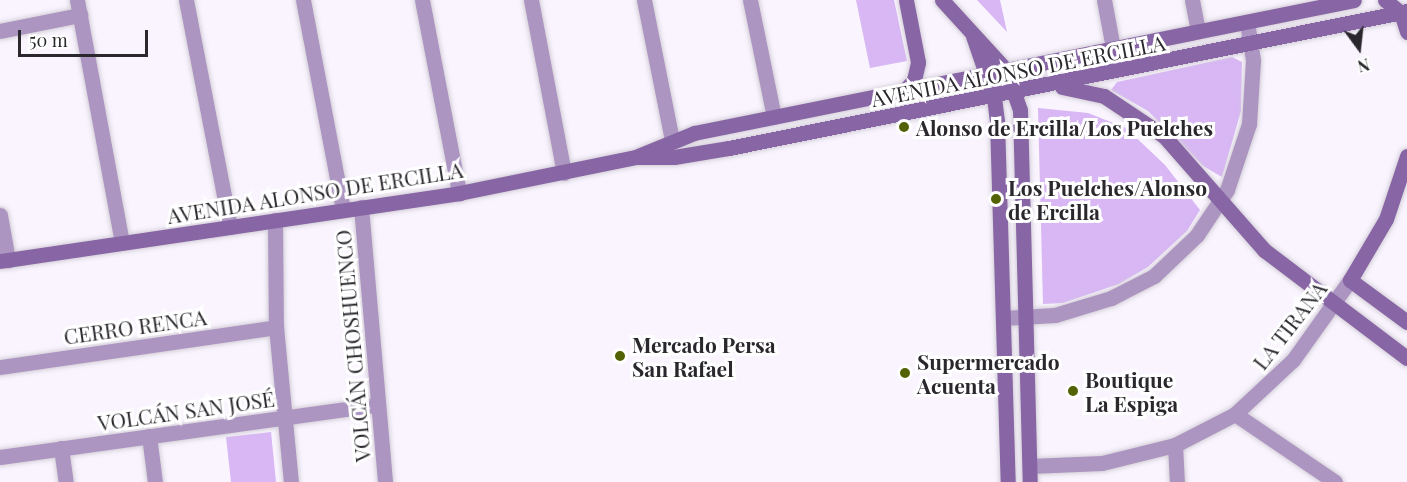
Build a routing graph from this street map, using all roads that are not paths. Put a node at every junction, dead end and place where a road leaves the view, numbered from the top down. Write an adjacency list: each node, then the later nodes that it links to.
1 (186, 0): 40 (street)
2 (303, 0): 37 (street)
3 (422, 0): 34 (street)
4 (531, 0): 33 (street)
5 (644, 0): 30 (street)
6 (750, 0): 29 (street)
7 (906, 0): 26 (main road)
8 (942, 0): 17 (main road)
9 (1104, 0): 22 (street)
10 (1192, 0): 19 (street)
11 (1354, 0): 13 (main road, AVENIDA ALONSO DE ERCILLA)
12 (1385, 0): 15 (main road)
13 (1292, 6): 16 (main road, AVENIDA ALONSO DE ERCILLA)
14 (79, 8): 18 (street); 41 (street)
15 (1404, 12): 20 (main road); 21 (main road, AVENIDA ALONSO DE ERCILLA)
16 (1247, 21): 19 (main road, AVENIDA ALONSO DE ERCILLA); 21 (street)
17 (968, 25): 23 (main road); 24 (main road)
18 (0, 31)
19 (1198, 31): 22 (main road, AVENIDA ALONSO DE ERCILLA)
20 (1407, 32)
21 (1252, 44): 25 (main road, AVENIDA ALONSO DE ERCILLA); 35 (street)
22 (1113, 48): 23 (main road, AVENIDA ALONSO DE ERCILLA)
23 (1006, 70): 24 (main road, AVENIDA ALONSO DE ERCILLA); 27 (main road)
24 (987, 74): 26 (main road, AVENIDA ALONSO DE ERCILLA); 28 (main road)
25 (1050, 86): 27 (main road, AVENIDA ALONSO DE ERCILLA); 35 (main road)
26 (905, 90): 29 (main road, AVENIDA ALONSO DE ERCILLA)
27 (1016, 92): 28 (main road, AVENIDA ALONSO DE ERCILLA); 45 (main road)
28 (994, 97): 32 (main road, AVENIDA ALONSO DE ERCILLA); 46 (main road)
29 (774, 117): 30 (main road, AVENIDA ALONSO DE ERCILLA)
30 (672, 140): 32 (main road, AVENIDA ALONSO DE ERCILLA)
31 (1407, 156): 43 (main road, LA TIRANA)
32 (636, 158): 33 (main road, AVENIDA ALONSO DE ERCILLA)
33 (564, 172): 34 (main road, AVENIDA ALONSO DE ERCILLA)
34 (459, 193): 36 (main road, AVENIDA ALONSO DE ERCILLA)
35 (1220, 201): 44 (main road); 45 (street)
36 (361, 207): 37 (main road, AVENIDA ALONSO DE ERCILLA); 51 (street, VOLCÁN CHOSHUENCO)
37 (343, 210): 39 (main road, AVENIDA ALONSO DE ERCILLA)
38 (0, 215): 42 (street)
39 (275, 220): 40 (main road, AVENIDA ALONSO DE ERCILLA); 48 (street)
40 (230, 227): 41 (main road, AVENIDA ALONSO DE ERCILLA)
41 (122, 243): 42 (main road, AVENIDA ALONSO DE ERCILLA)
42 (4, 261)
43 (1350, 280): 44 (street, LA TIRANA); 47 (main road)
44 (1334, 305): 49 (main road); 52 (street, LA TIRANA)
45 (1026, 317): 46 (street); 58 (main road)
46 (1003, 318): 63 (main road)
47 (1407, 322)
48 (276, 327): 50 (street, CERRO RENCA); 53 (street)
49 (1407, 358)
50 (0, 367)
51 (377, 405): 53 (street, VOLCÁN SAN JOSÉ); 62 (street, VOLCÁN CHOSHUENCO)
52 (1234, 414): 55 (street, LA TIRANA); 66 (street)
53 (284, 418): 54 (street, VOLCÁN SAN JOSÉ); 61 (street)
54 (149, 436): 56 (street, VOLCÁN SAN JOSÉ); 60 (street)
55 (1174, 445): 58 (street, LA TIRANA); 65 (street)
56 (61, 448): 57 (street, VOLCÁN SAN JOSÉ); 59 (street)
57 (0, 457)
58 (1030, 466): 64 (main road)
59 (66, 482)
60 (155, 482)
61 (291, 482)
62 (385, 482)
63 (1008, 482)
64 (1030, 482)
65 (1177, 482)
66 (1335, 482)

